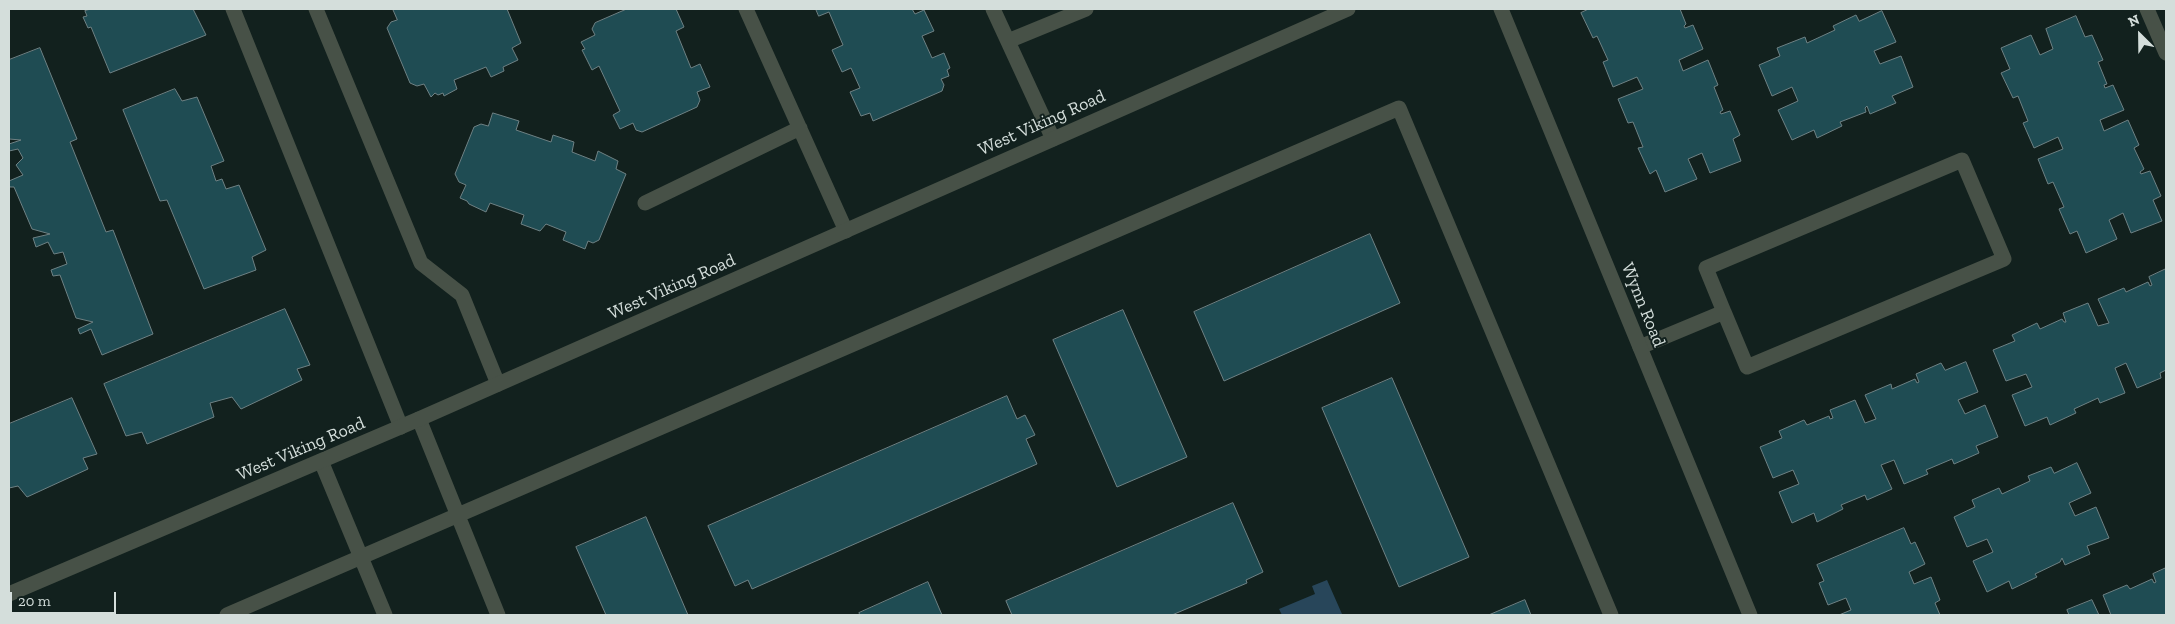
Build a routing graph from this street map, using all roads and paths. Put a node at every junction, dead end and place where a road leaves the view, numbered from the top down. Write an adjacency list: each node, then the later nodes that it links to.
1 (234, 9): 19 (street)
2 (316, 9): 17 (street)
3 (746, 9): 11 (street)
4 (993, 9): 9 (street)
5 (1086, 9): 9 (street)
6 (1348, 9): 12 (street, West Viking Road)
7 (1500, 9): 16 (street, Wynn Road)
8 (2147, 9): 10 (street)
9 (1008, 41): 12 (street)
10 (2166, 53)
11 (800, 128): 13 (street); 14 (street)
12 (1053, 139): 14 (street, West Viking Road)
13 (645, 203)
14 (846, 231): 17 (street, West Viking Road)
15 (1724, 312): 15 (street); 16 (street)
16 (1640, 347): 28 (street, Wynn Road)
17 (498, 384): 18 (street, West Viking Road)
18 (419, 419): 19 (street, West Viking Road); 21 (street)
19 (401, 427): 20 (street, West Viking Road)
20 (321, 460): 22 (street); 23 (street, West Viking Road)
21 (458, 516): 22 (street); 26 (street); 27 (street)
22 (361, 557): 24 (street); 25 (street)
23 (9, 594)
24 (227, 615)
25 (385, 615)
26 (498, 615)
27 (1611, 615)
28 (1750, 615)

